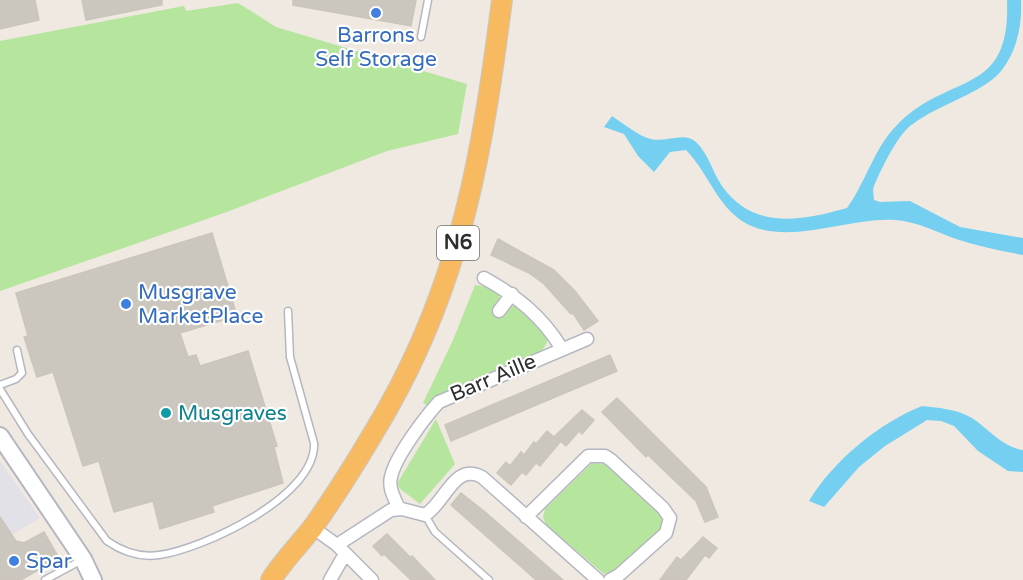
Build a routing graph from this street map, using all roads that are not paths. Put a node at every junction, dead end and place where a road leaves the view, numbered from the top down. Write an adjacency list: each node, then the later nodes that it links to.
1 (428, 0): 3 (lane)
2 (502, 0): 16 (highway, N6)
3 (421, 37)
4 (484, 278): 5 (street, Barr Aille)
5 (512, 294): 7 (street); 9 (street, Barr Aille)
6 (288, 311): 11 (lane)
7 (499, 311)
8 (587, 339): 9 (street, Barr Aille)
9 (562, 349): 13 (street, Barr Aille)
10 (17, 350): 11 (lane)
11 (0, 387)
12 (0, 436): 18 (main road)
13 (399, 509): 14 (street); 17 (street)
14 (425, 515): 15 (street); 25 (lane)
15 (526, 517): 26 (street); 27 (street)
16 (312, 527): 17 (street); 19 (highway, N6)
17 (341, 549): 23 (street); 24 (street)
18 (83, 559): 20 (lane); 21 (main road); 22 (main road)
19 (270, 576)
20 (45, 580)
21 (93, 580)
22 (103, 580)
23 (330, 580)
24 (372, 580)
25 (489, 580)
26 (598, 580)
27 (610, 580)

